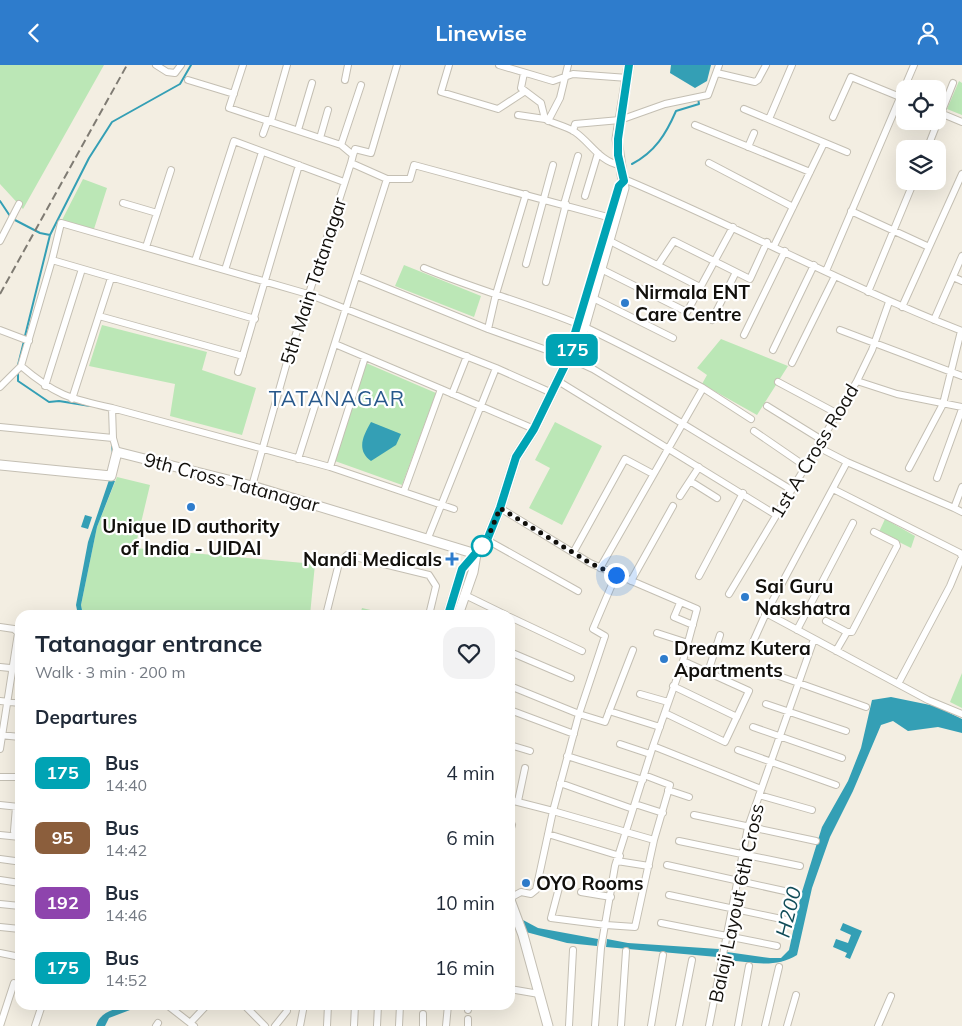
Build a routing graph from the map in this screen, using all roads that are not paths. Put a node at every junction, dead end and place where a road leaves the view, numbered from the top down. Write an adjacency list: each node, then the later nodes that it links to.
1 (156, 65): 2 (street)
2 (181, 65)
3 (242, 65): 27 (street)
4 (288, 65): 39 (street)
5 (348, 65): 21 (street)
6 (397, 65): 53 (street)
7 (448, 65): 26 (street)
8 (499, 65): 16 (street)
9 (525, 65): 16 (street)
10 (568, 65): 18 (street)
11 (629, 65): 19 (street)
12 (719, 65): 17 (street)
13 (766, 65): 17 (street)
14 (792, 65): 36 (street)
15 (914, 65): 22 (street)
16 (523, 73): 18 (street); 26 (street)
17 (717, 73): 38 (street)
18 (567, 75): 19 (street); 37 (street)
19 (628, 78): 38 (street)
20 (188, 80): 27 (street)
21 (345, 80)
22 (909, 80)
23 (312, 83): 42 (street)
24 (953, 83): 29 (street)
25 (361, 85): 48 (street)
26 (524, 92): 37 (street)
27 (234, 94): 39 (street)
28 (896, 95): 35 (street)
29 (946, 99)
30 (744, 109): 36 (street)
31 (328, 110): 46 (street)
32 (896, 114): 74 (street)
33 (518, 115): 37 (street)
34 (946, 115): 40 (street)
35 (833, 117)
36 (769, 119): 47 (street)
37 (546, 120): 43 (street)
38 (620, 120): 43 (street); 59 (street)
39 (269, 121): 42 (street); 45 (street)
40 (962, 122)
41 (695, 125): 49 (street)
42 (298, 130): 46 (street)
43 (573, 131): 52 (street)
44 (754, 133): 49 (street)
45 (264, 134)
46 (320, 138): 48 (street)
47 (824, 143): 51 (street); 61 (street)
48 (341, 145): 53 (street)
49 (748, 147): 61 (street)
50 (262, 152): 57 (street); 88 (street); 96 (street)
51 (847, 152)
52 (598, 153): 59 (street); 68 (street)
53 (353, 155): 55 (street, 5th Main Tatanagar)
54 (578, 156): 72 (street)
55 (351, 163): 63 (street); 65 (street, 5th Main Tatanagar)
56 (709, 163): 73 (street)
57 (299, 165): 65 (street); 104 (street)
58 (553, 165): 69 (street)
59 (620, 165): 64 (street)
60 (171, 170): 75 (street)
61 (810, 172): 73 (street)
62 (962, 174): 84 (street)
63 (387, 179): 67 (street); 99 (street)
64 (624, 180): 76 (street); 77 (street)
65 (344, 182): 108 (street, 5th Main Tatanagar)
66 (910, 190): 78 (street)
67 (526, 195): 69 (street); 109 (street)
68 (585, 196)
69 (543, 199): 72 (street); 90 (street)
70 (123, 203): 75 (street)
71 (18, 204): 80 (street)
72 (565, 204): 76 (street); 105 (street)
73 (793, 207): 82 (street)
74 (852, 211): 78 (street); 97 (street)
75 (158, 213): 83 (street)
76 (613, 218): 79 (street)
77 (733, 227): 81 (street); 89 (street)
78 (894, 230): 84 (street); 107 (street)
79 (606, 240): 91 (street); 95 (street); 118 (street)
80 (0, 241)
81 (767, 242): 82 (street); 98 (street)
82 (774, 246): 85 (street)
83 (146, 247): 87 (street); 88 (street)
84 (929, 247): 112 (street)
85 (785, 251): 92 (street); 123 (street)
86 (962, 257): 101 (street)
87 (52, 260): 94 (street); 125 (street)
88 (195, 261): 96 (street)
89 (714, 261): 91 (street); 98 (street); 106 (street)
90 (526, 264)
91 (658, 265): 106 (street)
92 (814, 265): 97 (street); 128 (street)
93 (424, 268): 109 (street)
94 (82, 269): 102 (street); 142 (street)
95 (601, 269): 106 (street); 110 (street)
96 (225, 270): 104 (street)
97 (826, 271): 100 (street)
98 (736, 272): 114 (street)
99 (357, 276): 113 (street); 119 (street)
100 (835, 276): 107 (street); 133 (street)
101 (953, 277): 103 (street); 117 (street)
102 (111, 278): 115 (street); 116 (street)
103 (962, 281)
104 (266, 282): 108 (street); 116 (street)
105 (546, 282)
106 (700, 287)
107 (868, 292): 111 (street)
108 (308, 294): 113 (street); 164 (street, 5th Main Tatanagar)
109 (496, 294): 118 (street); 119 (street)
110 (593, 298): 118 (street); 124 (street)
111 (889, 302): 112 (street); 127 (street, 1st A Cross Road)
112 (902, 307): 117 (street)
113 (346, 308): 126 (street); 131 (street)
114 (701, 314)
115 (99, 316): 130 (street); 148 (street)
116 (255, 319): 130 (street)
117 (934, 320): 122 (street)
118 (581, 326): 129 (street); 144 (street)
119 (488, 329): 129 (street)
120 (840, 329): 127 (street)
121 (0, 330): 125 (street)
122 (961, 331): 137 (street)
123 (744, 335)
124 (673, 338)
125 (29, 341): 134 (street)
126 (335, 344): 132 (street); 166 (street)
127 (874, 344): 137 (street); 141 (street, 1st A Cross Road)
128 (773, 350)
129 (570, 355): 139 (street); 156 (street)
130 (243, 356): 136 (street)
131 (467, 356): 135 (street); 147 (street)
132 (365, 357): 145 (street); 170 (street)
133 (792, 363)
134 (19, 368): 142 (street); 143 (street)
135 (496, 368): 146 (street); 151 (street)
136 (238, 372)
137 (951, 372): 138 (street); 149 (street)
138 (962, 376)
139 (558, 381): 146 (street); 163 (street)
140 (778, 381): 154 (street)
141 (857, 381): 149 (street); 154 (street, 1st A Cross Road)
142 (46, 386): 148 (street)
143 (0, 387)
144 (703, 388): 155 (street); 156 (street)
145 (441, 389): 147 (street); 180 (street)
146 (552, 393): 158 (street)
147 (452, 394): 151 (street)
148 (72, 399): 152 (street)
149 (943, 404): 153 (street); 172 (street)
150 (767, 406): 161 (street)
151 (481, 407): 158 (street); 184 (street)
152 (112, 408): 160 (street); 164 (street)
153 (962, 408): 174 (street)
154 (838, 414): 161 (street, 1st A Cross Road)
155 (751, 419)
156 (682, 424): 163 (street); 178 (street)
157 (0, 427): 160 (street)
158 (534, 429): 186 (street)
159 (754, 431): 169 (street)
160 (113, 438): 165 (street)
161 (822, 440): 162 (street, 1st A Cross Road)
162 (818, 447): 167 (street); 169 (street, 1st A Cross Road)
163 (667, 448): 171 (street); 173 (street)
164 (262, 450): 166 (street); 176 (street, 5th Main Tatanagar)
165 (117, 452): 168 (street); 176 (street, 9th Cross Tatanagar)
166 (298, 459): 170 (street)
167 (847, 462): 179 (street); 187 (street)
168 (0, 465)
169 (805, 466): 178 (street, 1st A Cross Road)
170 (330, 467): 180 (street)
171 (700, 467): 175 (street); 181 (street)
172 (910, 469)
173 (653, 474): 195 (street); 197 (street)
174 (937, 478)
175 (690, 481): 182 (street); 183 (street)
176 (252, 486): 193 (street, 9th Cross Tatanagar)
177 (962, 487): 187 (street)
178 (790, 489): 190 (street, 1st A Cross Road)
179 (834, 489): 210 (street); 235 (street)
180 (404, 491): 184 (street)
181 (742, 493): 190 (street); 199 (street)
182 (680, 496)
183 (717, 498)
184 (441, 505): 188 (street); 193 (street)
185 (674, 506): 200 (street)
186 (500, 508): 194 (street); 195 (street)
187 (954, 508): 189 (street)
188 (454, 509)
189 (962, 512)
190 (776, 515): 202 (street, 1st A Cross Road)
191 (853, 523): 216 (street)
192 (874, 532): 217 (street)
193 (428, 538): 196 (street, 9th Cross Tatanagar)
194 (487, 540): 196 (street); 201 (street)
195 (573, 553): 197 (street)
196 (476, 554): 203 (street); 207 (street)
197 (600, 567): 198 (street)
198 (616, 575): 200 (street); 249 (street)
199 (699, 576)
200 (631, 581): 204 (street)
201 (578, 591)
202 (729, 594)
203 (465, 595): 208 (street); 209 (street)
204 (680, 603): 213 (street); 213 (street)
205 (327, 610): 206 (street)
206 (430, 610)
207 (450, 610)
208 (460, 610)
209 (496, 610)
210 (766, 613): 216 (street); 221 (street)
211 (515, 619): 224 (street)
212 (826, 621): 217 (street)
213 (693, 625): 222 (street)
214 (0, 627): 215 (street)
215 (15, 630)
216 (797, 630): 220 (street)
217 (847, 632): 225 (street)
218 (657, 633): 222 (street)
219 (720, 635): 231 (street)
220 (814, 639): 225 (street); 234 (street, Balaji Layout 6th Cross)
221 (753, 642)
222 (688, 643): 227 (street)
223 (633, 650): 246 (street)
224 (582, 651)
225 (836, 651): 235 (street)
226 (515, 654): 233 (street)
227 (683, 661): 231 (street); 236 (street)
228 (0, 667): 229 (street)
229 (15, 669)
230 (15, 673): 240 (street)
231 (708, 673): 251 (street)
232 (779, 676): 234 (street)
233 (571, 679)
234 (797, 683): 244 (street); 245 (street, Balaji Layout 6th Cross)
235 (898, 684): 250 (street)
236 (673, 686): 241 (street); 251 (street)
237 (515, 688): 249 (street)
238 (640, 694): 241 (street)
239 (0, 701): 240 (street)
240 (8, 702): 242 (street); 256 (street)
241 (668, 702): 248 (street)
242 (15, 703)
243 (766, 704): 245 (street)
244 (866, 707)
245 (788, 710): 254 (street); 258 (street, Balaji Layout 6th Cross)
246 (609, 711): 249 (street); 252 (street)
247 (515, 712): 255 (street)
248 (665, 713): 251 (street); 252 (street)
249 (579, 714): 255 (street)
250 (962, 714)
251 (737, 717)
252 (660, 727): 261 (street)
253 (753, 727): 258 (street)
254 (846, 731)
255 (574, 733): 266 (street)
256 (1, 735): 257 (street); 262 (street)
257 (15, 736)
258 (779, 736): 267 (street); 268 (street, Balaji Layout 6th Cross)
259 (620, 744): 265 (street)
260 (515, 746): 264 (street)
261 (653, 747): 265 (street); 276 (street)
262 (0, 749)
263 (738, 750): 268 (street)
264 (530, 751)
265 (650, 754): 272 (street)
266 (567, 756): 272 (street); 273 (street)
267 (842, 758)
268 (770, 762): 274 (street); 276 (street, Balaji Layout 6th Cross)
269 (525, 768): 279 (street)
270 (0, 777): 271 (street)
271 (15, 777)
272 (644, 777): 275 (street); 281 (street)
273 (560, 783): 281 (street); 284 (street)
274 (836, 785)
275 (668, 790): 277 (street); 285 (street)
276 (760, 792): 283 (street); 288 (street, Balaji Layout 6th Cross)
277 (689, 797)
278 (515, 801): 279 (street)
279 (518, 801): 284 (street)
280 (0, 805): 282 (street)
281 (634, 806): 285 (street); 290 (street)
282 (15, 807)
283 (812, 809)
284 (553, 811): 290 (street); 291 (street)
285 (663, 813): 294 (street)
286 (694, 815): 288 (street)
287 (15, 825): 289 (street)
288 (748, 827): 296 (street); 297 (street, Balaji Layout 6th Cross)
289 (14, 831)
290 (626, 832): 294 (street); 299 (street)
291 (548, 834): 299 (street); 311 (street)
292 (0, 835): 293 (street)
293 (15, 836)
294 (654, 840): 303 (street)
295 (679, 841): 297 (street)
296 (816, 841)
297 (743, 854): 302 (street); 305 (street, Balaji Layout 6th Cross)
298 (0, 859): 300 (street)
299 (619, 859): 303 (street); 312 (street)
300 (15, 861)
301 (667, 865): 305 (street)
302 (800, 865)
303 (648, 866): 319 (street)
304 (0, 880): 306 (street)
305 (738, 880): 310 (street); 315 (street, Balaji Layout 6th Cross)
306 (15, 882)
307 (560, 884): 319 (street)
308 (581, 892): 312 (street)
309 (669, 895): 315 (street)
310 (798, 895)
311 (515, 896)
312 (611, 897): 319 (street)
313 (0, 904): 314 (street)
314 (15, 906)
315 (732, 909): 317 (street); 322 (street, Balaji Layout 6th Cross)
316 (515, 913): 334 (street)
317 (791, 921)
318 (661, 923): 322 (street)
319 (606, 925): 363 (street)
320 (0, 927): 321 (street)
321 (15, 928)
322 (727, 935): 323 (street); 367 (street, Balaji Layout 6th Cross)
323 (777, 946)
324 (573, 950): 362 (street)
325 (626, 951): 364 (street)
326 (0, 953): 328 (street)
327 (663, 955): 365 (street)
328 (15, 956)
329 (692, 960): 366 (street)
330 (749, 965): 368 (street)
331 (778, 967): 369 (street)
332 (14, 983): 350 (street)
333 (515, 990): 334 (street)
334 (539, 994): 361 (street)
335 (796, 995): 370 (street)
336 (891, 996): 371 (street)
337 (40, 1010): 351 (street)
338 (174, 1010): 349 (street)
339 (203, 1010): 349 (street)
340 (249, 1010): 352 (street)
341 (287, 1010): 353 (street)
342 (303, 1010): 354 (street)
343 (328, 1010): 355 (street)
344 (355, 1010): 356 (street)
345 (378, 1010): 357 (street)
346 (400, 1010): 358 (street)
347 (448, 1010): 360 (street)
348 (423, 1014): 359 (street)
349 (192, 1025)
350 (0, 1026)
351 (35, 1026)
352 (265, 1026)
353 (275, 1026)
354 (300, 1026)
355 (327, 1026)
356 (354, 1026)
357 (377, 1026)
358 (399, 1026)
359 (423, 1026)
360 (446, 1026)
361 (548, 1026)
362 (569, 1026)
363 (595, 1026)
364 (622, 1026)
365 (650, 1026)
366 (679, 1026)
367 (709, 1026)
368 (738, 1026)
369 (765, 1026)
370 (787, 1026)
371 (878, 1026)

